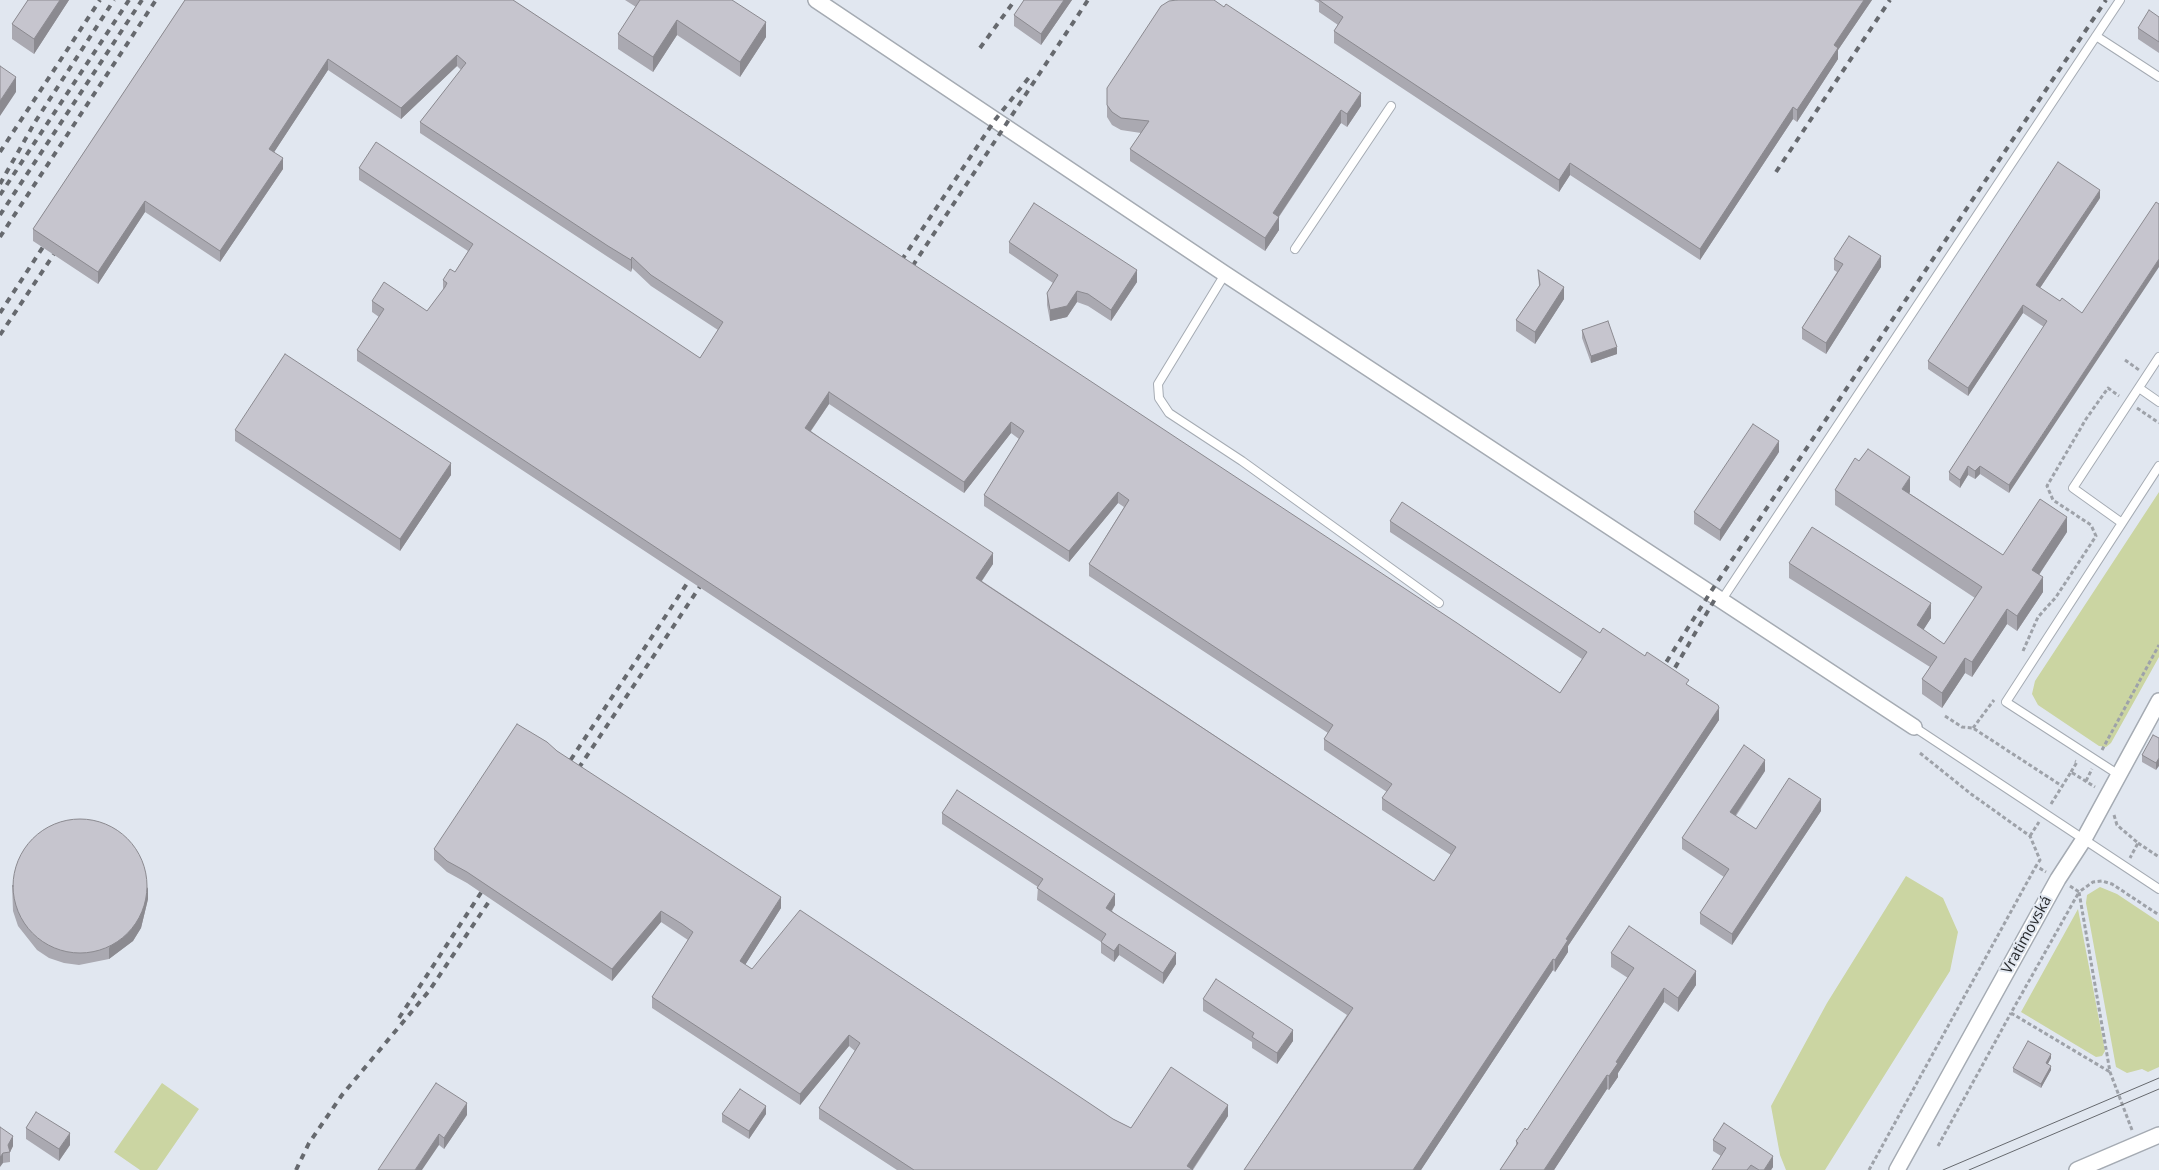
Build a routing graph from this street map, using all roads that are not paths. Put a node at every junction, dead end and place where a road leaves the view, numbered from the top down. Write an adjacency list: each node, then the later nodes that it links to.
1 (816, 0): 7 (street)
2 (2120, 0): 3 (lane)
3 (2096, 36): 4 (lane); 13 (lane)
4 (2159, 77)
5 (1391, 106): 6 (lane)
6 (1295, 249)
7 (1225, 274): 13 (street); 14 (lane)
8 (2159, 357): 9 (lane)
9 (2139, 388): 10 (lane); 12 (lane)
10 (2159, 402)
11 (2159, 466): 12 (lane)
12 (2122, 523): 17 (lane)
13 (1722, 601): 16 (street)
14 (1440, 603)
15 (2159, 702): 17 (street, Vratimovská)
16 (1914, 727): 18 (lane)
17 (2119, 775): 18 (street, Vratimovská)
18 (2084, 839): 19 (lane); 21 (street, Vratimovská)
19 (2159, 889)
20 (2159, 1135): 22 (street)
21 (1897, 1170)
22 (2077, 1170)

